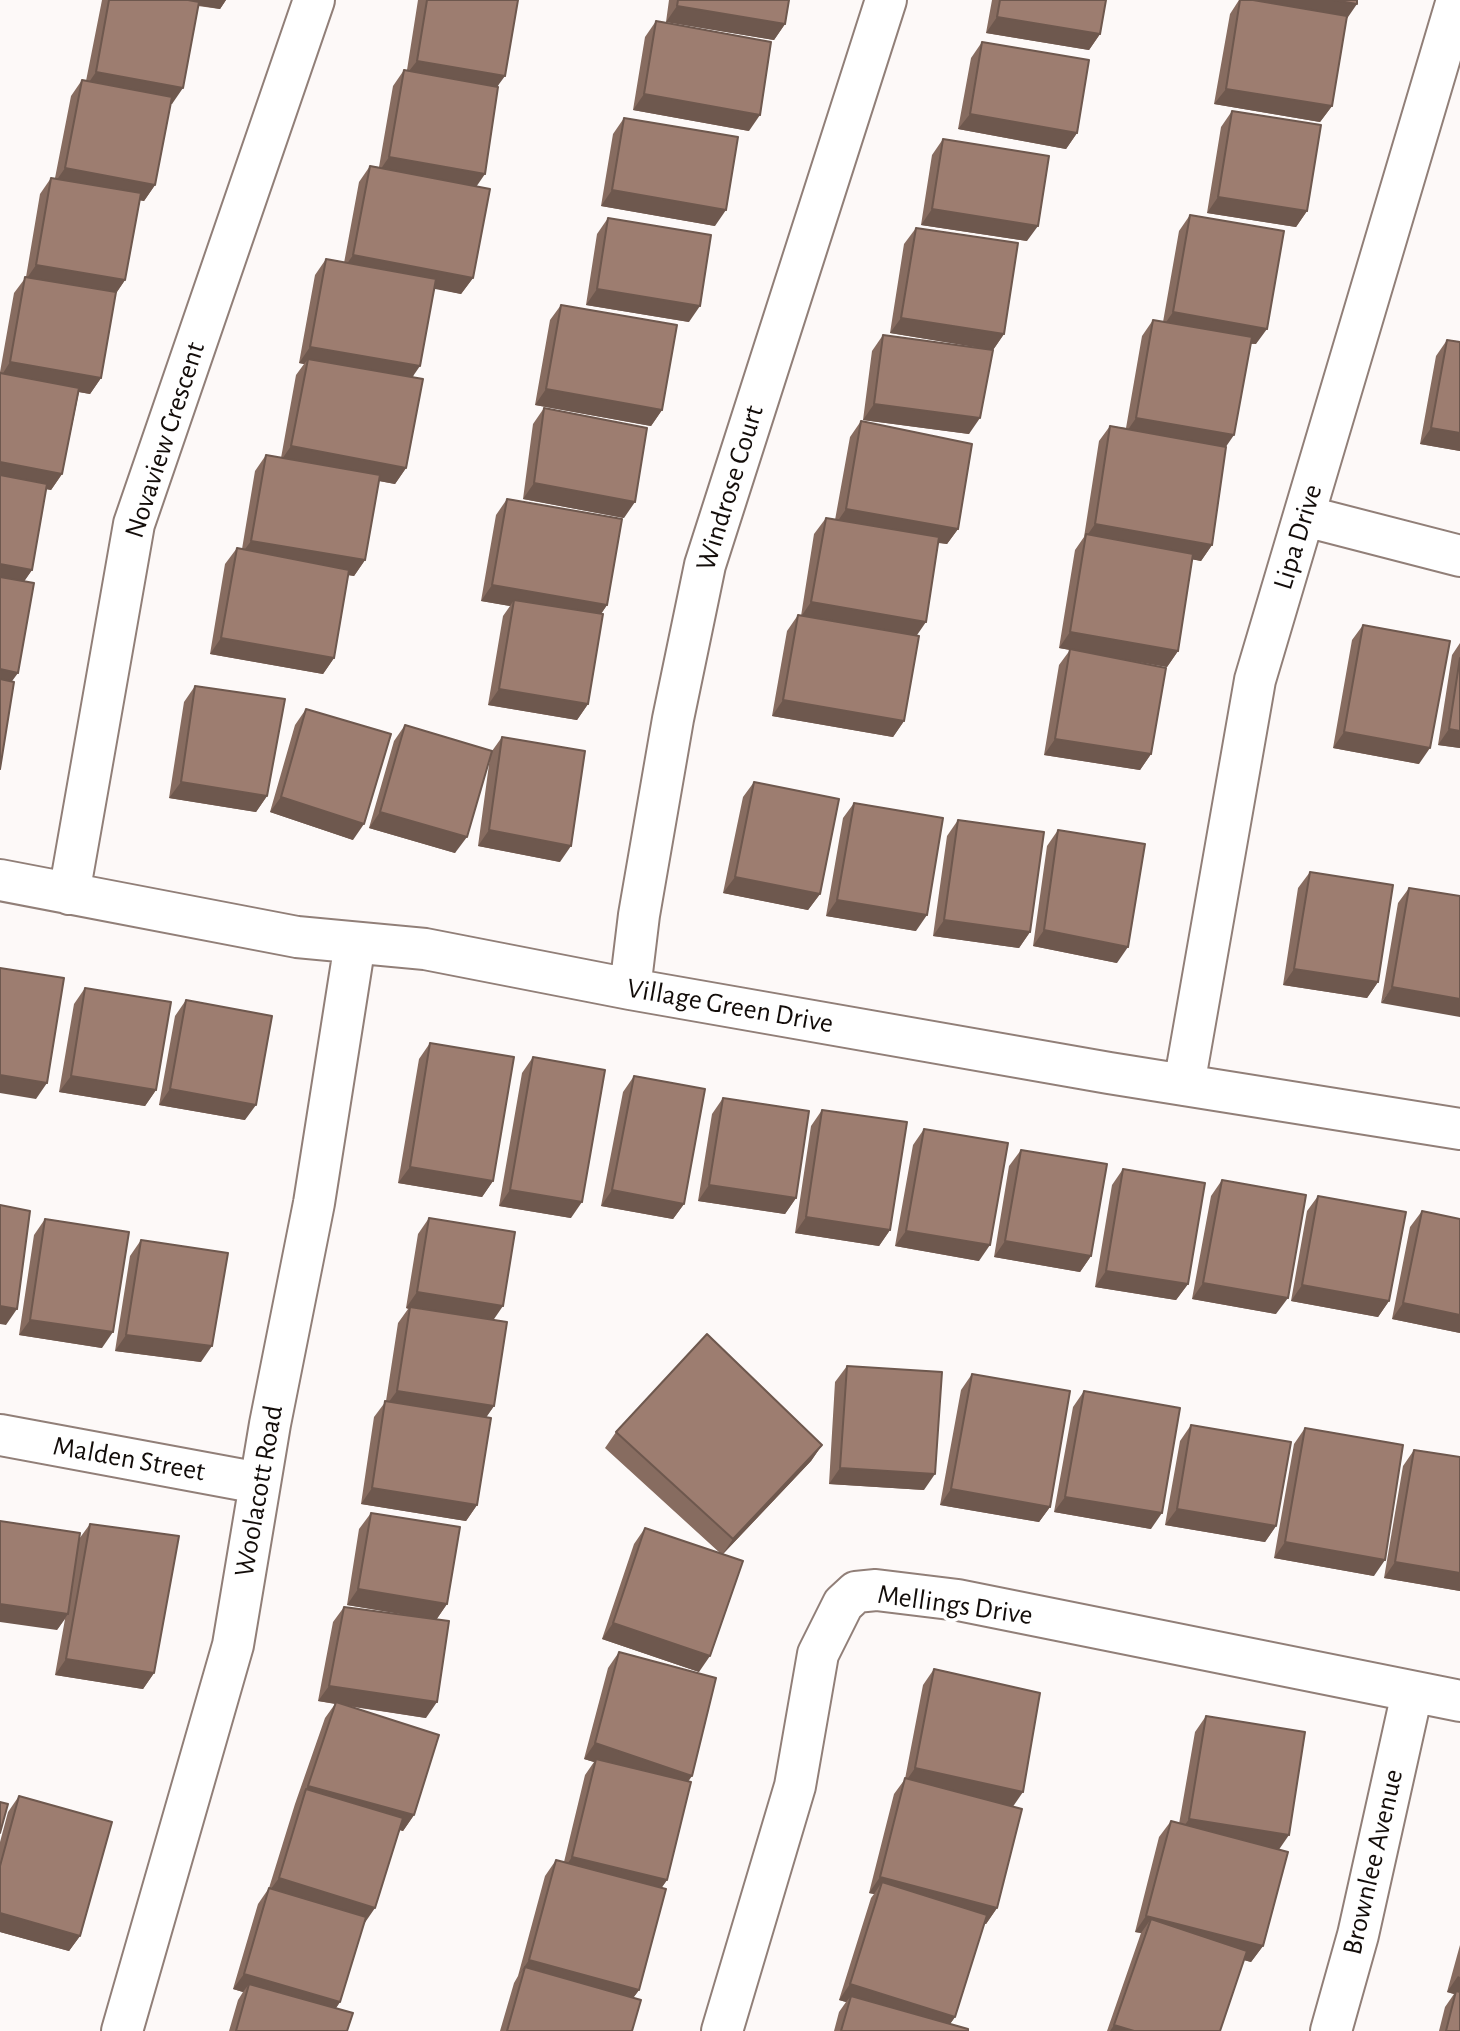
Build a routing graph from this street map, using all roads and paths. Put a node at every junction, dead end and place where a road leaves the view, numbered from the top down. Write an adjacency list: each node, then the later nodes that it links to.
1 (314, 0): 7 (street, Novaview Crescent)
2 (886, 0): 9 (street, Windrose Court)
3 (1457, 0): 4 (street, Lipa Drive)
4 (1305, 516): 5 (street); 10 (street, Lipa Drive)
5 (1460, 556)
6 (0, 880): 7 (street, Village Green Drive)
7 (69, 894): 8 (street, Village Green Drive)
8 (355, 943): 9 (street, Village Green Drive); 13 (street, Woolacott Road)
9 (630, 989): 10 (street, Village Green Drive)
10 (1184, 1085): 11 (street, Village Green Drive)
11 (1460, 1129)
12 (0, 1435): 13 (street, Malden Street)
13 (259, 1483): 16 (street, Woolacott Road)
14 (1412, 1693): 15 (street, Mellings Drive); 17 (street, Mellings Drive); 18 (street, Brownlee Avenue)
15 (1460, 1701)
16 (122, 2031)
17 (722, 2031)
18 (1331, 2031)

